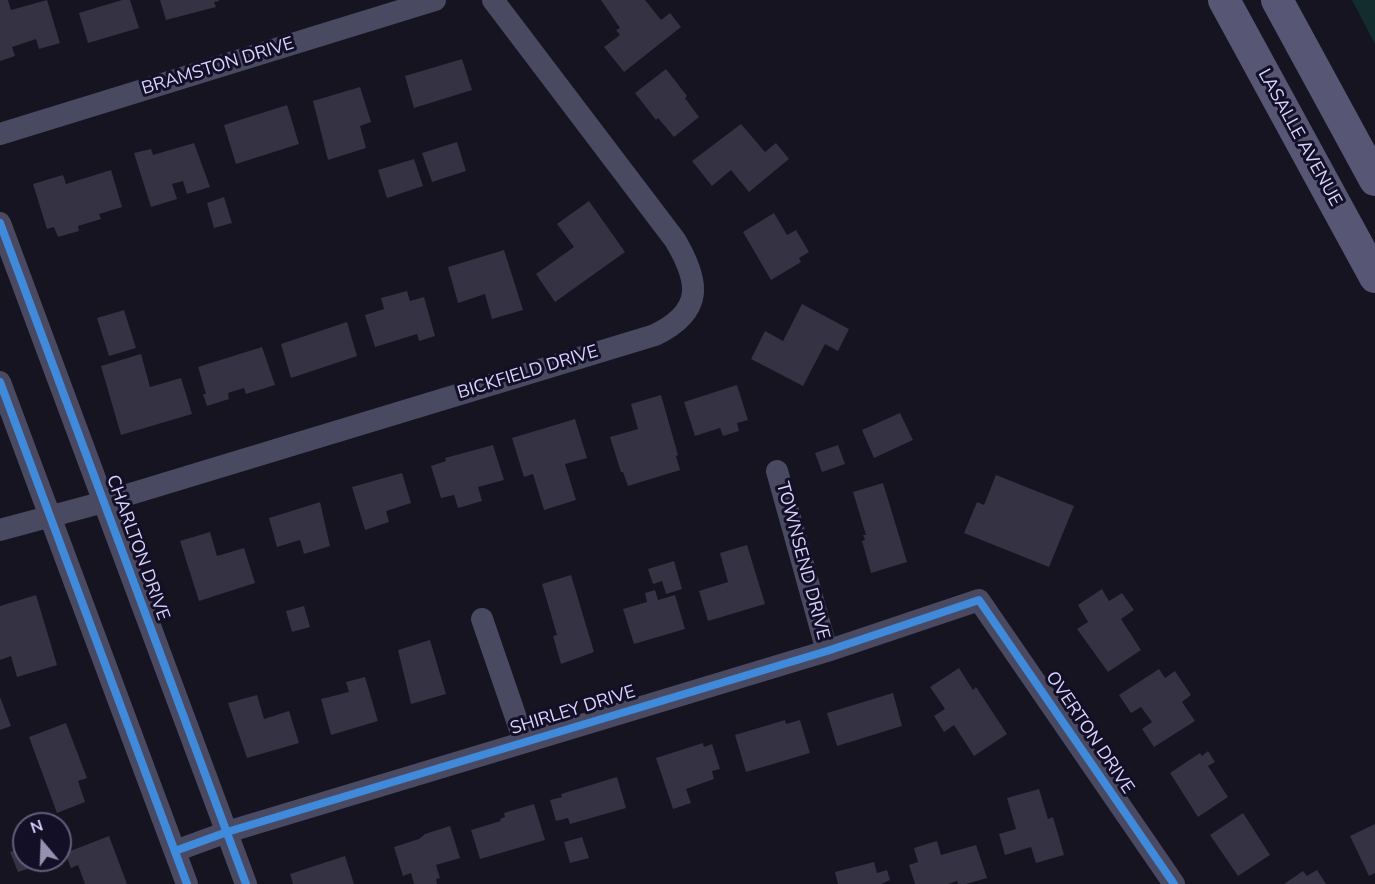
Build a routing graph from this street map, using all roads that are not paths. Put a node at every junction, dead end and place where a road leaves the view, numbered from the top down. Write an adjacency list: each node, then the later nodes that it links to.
1 (435, 0): 5 (street, BRAMSTON DRIVE)
2 (493, 0): 11 (street, BICKFIELD DRIVE)
3 (1224, 0): 8 (main road, LASALLE AVENUE)
4 (1276, 0): 6 (main road)
5 (0, 134)
6 (1375, 180)
7 (0, 223): 11 (street, CHARLTON DRIVE)
8 (1375, 277)
9 (0, 382): 12 (street)
10 (777, 471): 16 (street, TOWNSEND DRIVE)
11 (104, 502): 12 (street, BICKFIELD DRIVE); 18 (street, CHARLTON DRIVE)
12 (50, 517): 13 (street, BICKFIELD DRIVE); 19 (street)
13 (0, 530)
14 (979, 600): 16 (street, SHIRLEY DRIVE); 22 (street, OVERTON DRIVE)
15 (482, 619): 17 (street)
16 (826, 651): 17 (street, SHIRLEY DRIVE)
17 (524, 741): 18 (street, SHIRLEY DRIVE)
18 (227, 832): 19 (street, SHIRLEY DRIVE); 21 (street, CHARLTON DRIVE)
19 (175, 851): 20 (street)
20 (187, 884)
21 (246, 884)
22 (1174, 884)

